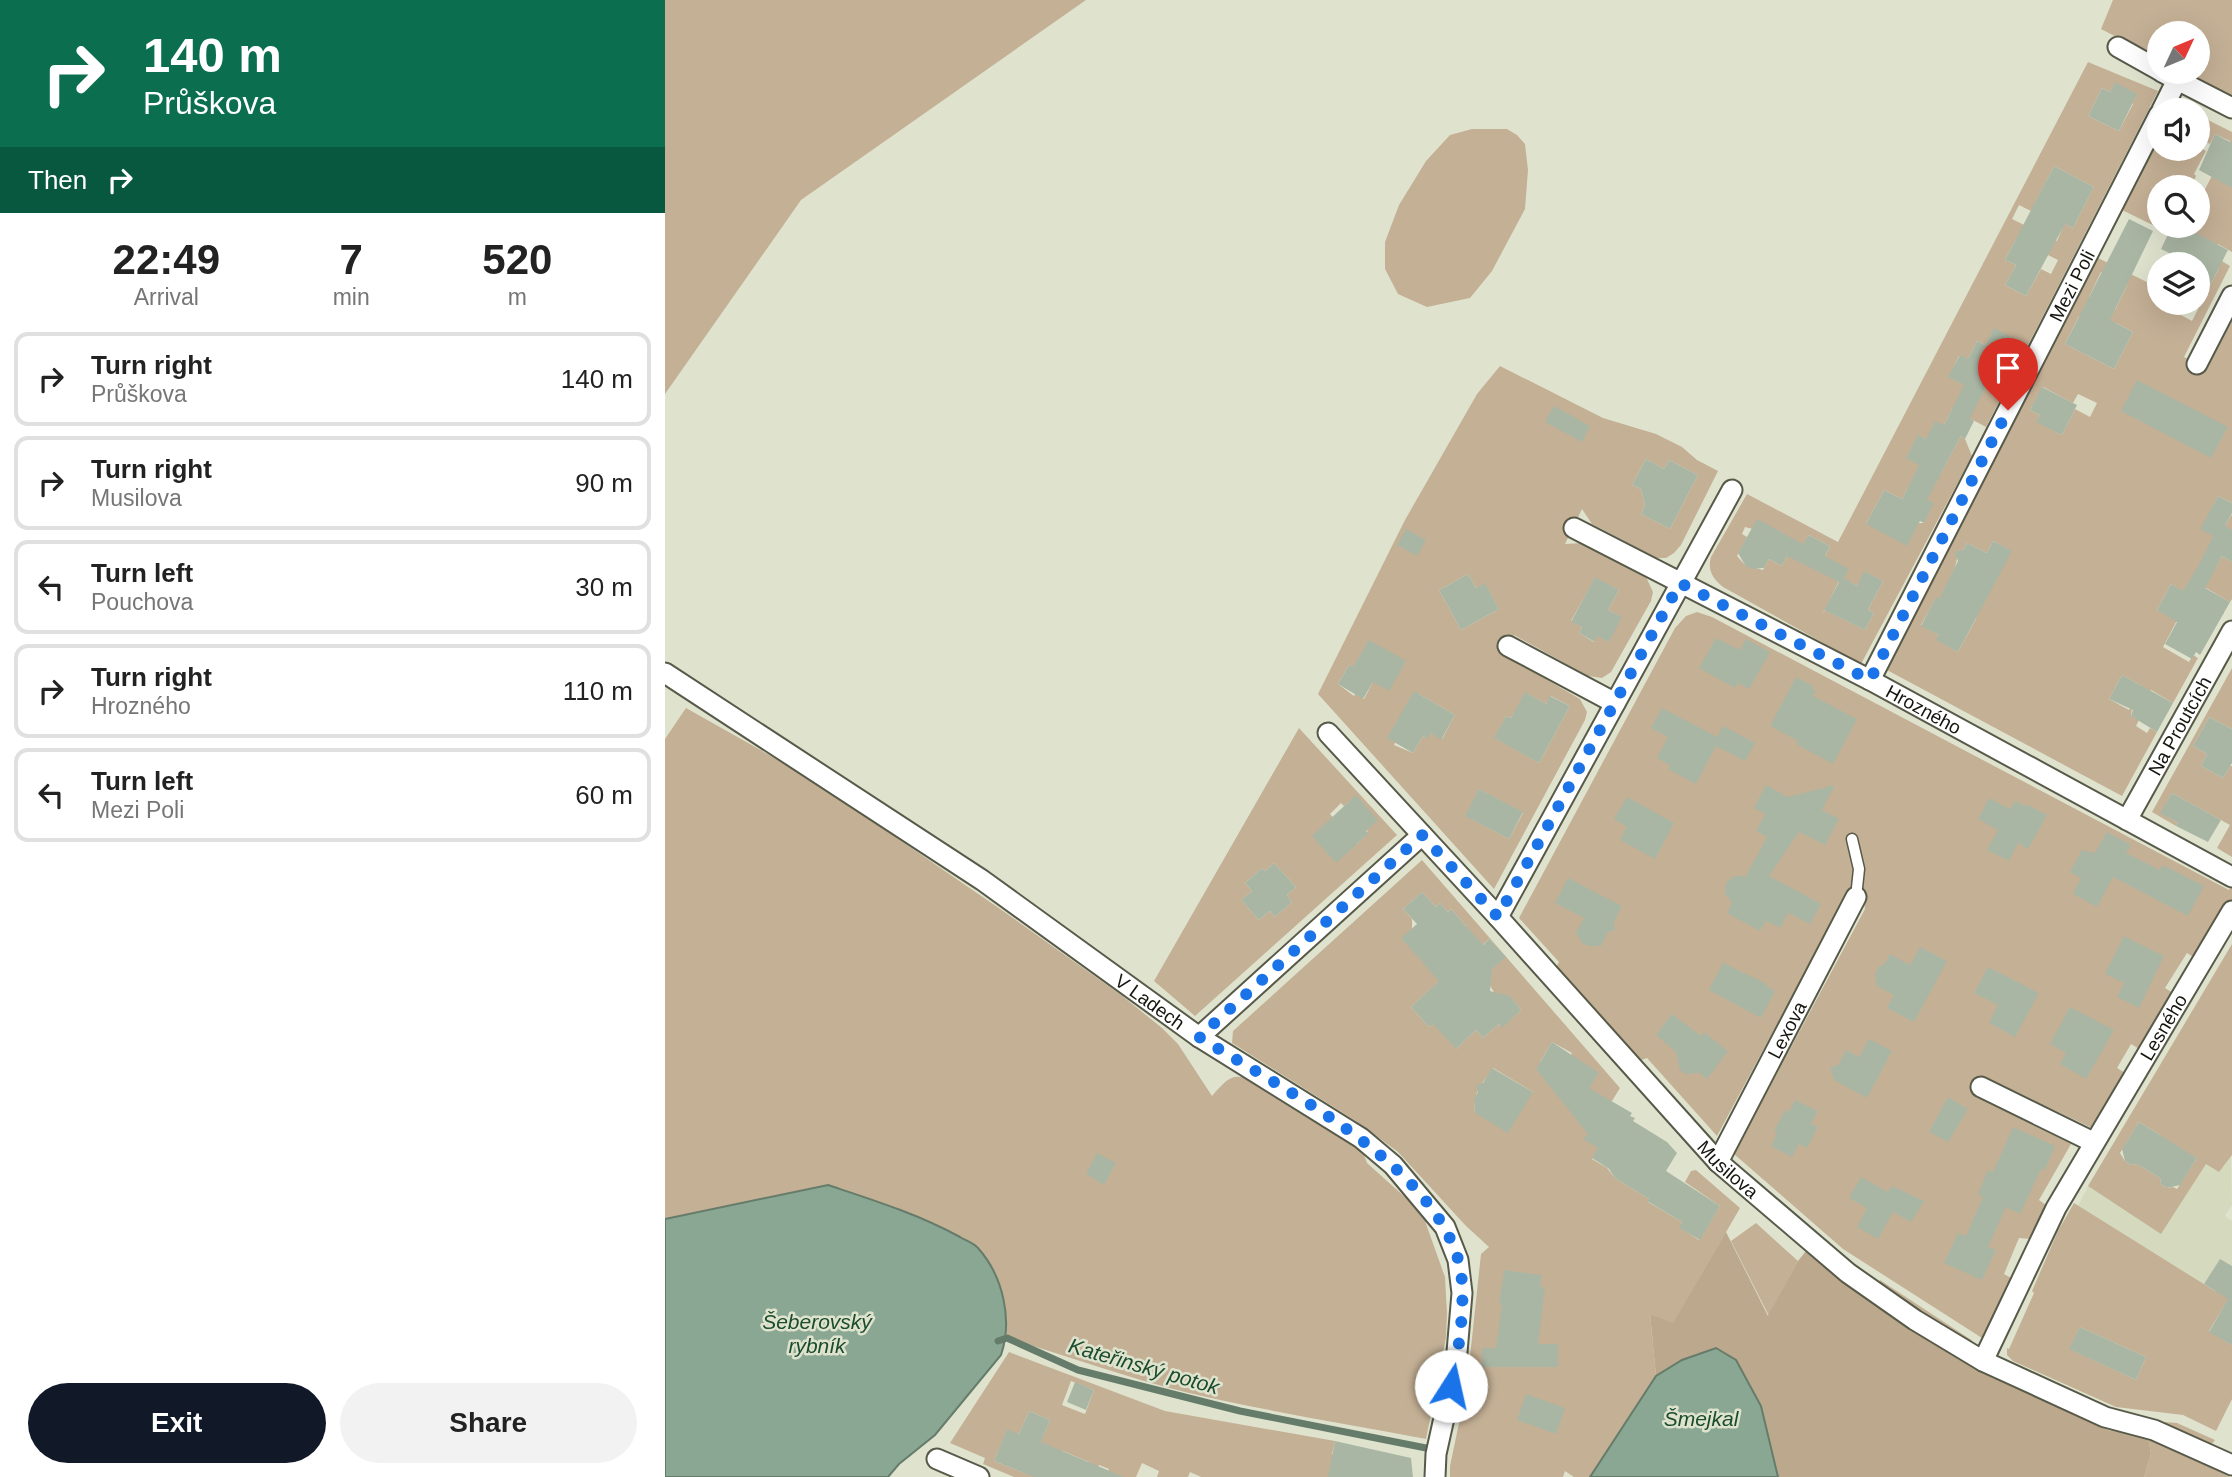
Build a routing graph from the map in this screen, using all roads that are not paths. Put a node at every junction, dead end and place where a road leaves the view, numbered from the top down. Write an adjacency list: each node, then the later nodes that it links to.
1 (2118, 47): 2 (street)
2 (2147, 63)
3 (2185, 84): 4 (street)
4 (2232, 108)
5 (2147, 138): 14 (street, Mezi Poli)
6 (2232, 296): 7 (street)
7 (2197, 364)
8 (1732, 490): 10 (street)
9 (1574, 527): 10 (street, Hrozného)
10 (1680, 583): 14 (street, Hrozného); 15 (street)
11 (2232, 631): 17 (street, Na Proutcích)
12 (1507, 646): 15 (street)
13 (665, 673): 24 (street, V Ladech)
14 (1870, 680): 17 (street, Hrozného)
15 (1615, 703): 23 (street)
16 (1328, 733): 18 (street, Musilova)
17 (2127, 820): 20 (street, Hrozného)
18 (1422, 835): 23 (street, Musilova); 24 (street)
19 (1851, 839): 21 (lane)
20 (2232, 877)
21 (1858, 899): 27 (street, Lexova)
22 (2232, 911): 26 (street, Lesného)
23 (1498, 917): 27 (street, Musilova)
24 (1199, 1037): 32 (street, V Ladech)
25 (1981, 1087): 26 (street)
26 (2093, 1142): 28 (street, Lesného)
27 (1718, 1162): 28 (street, Musilova)
28 (1983, 1361): 30 (street, Musilova)
29 (937, 1459): 31 (street)
30 (2232, 1465)
31 (979, 1477)
32 (1435, 1477)

